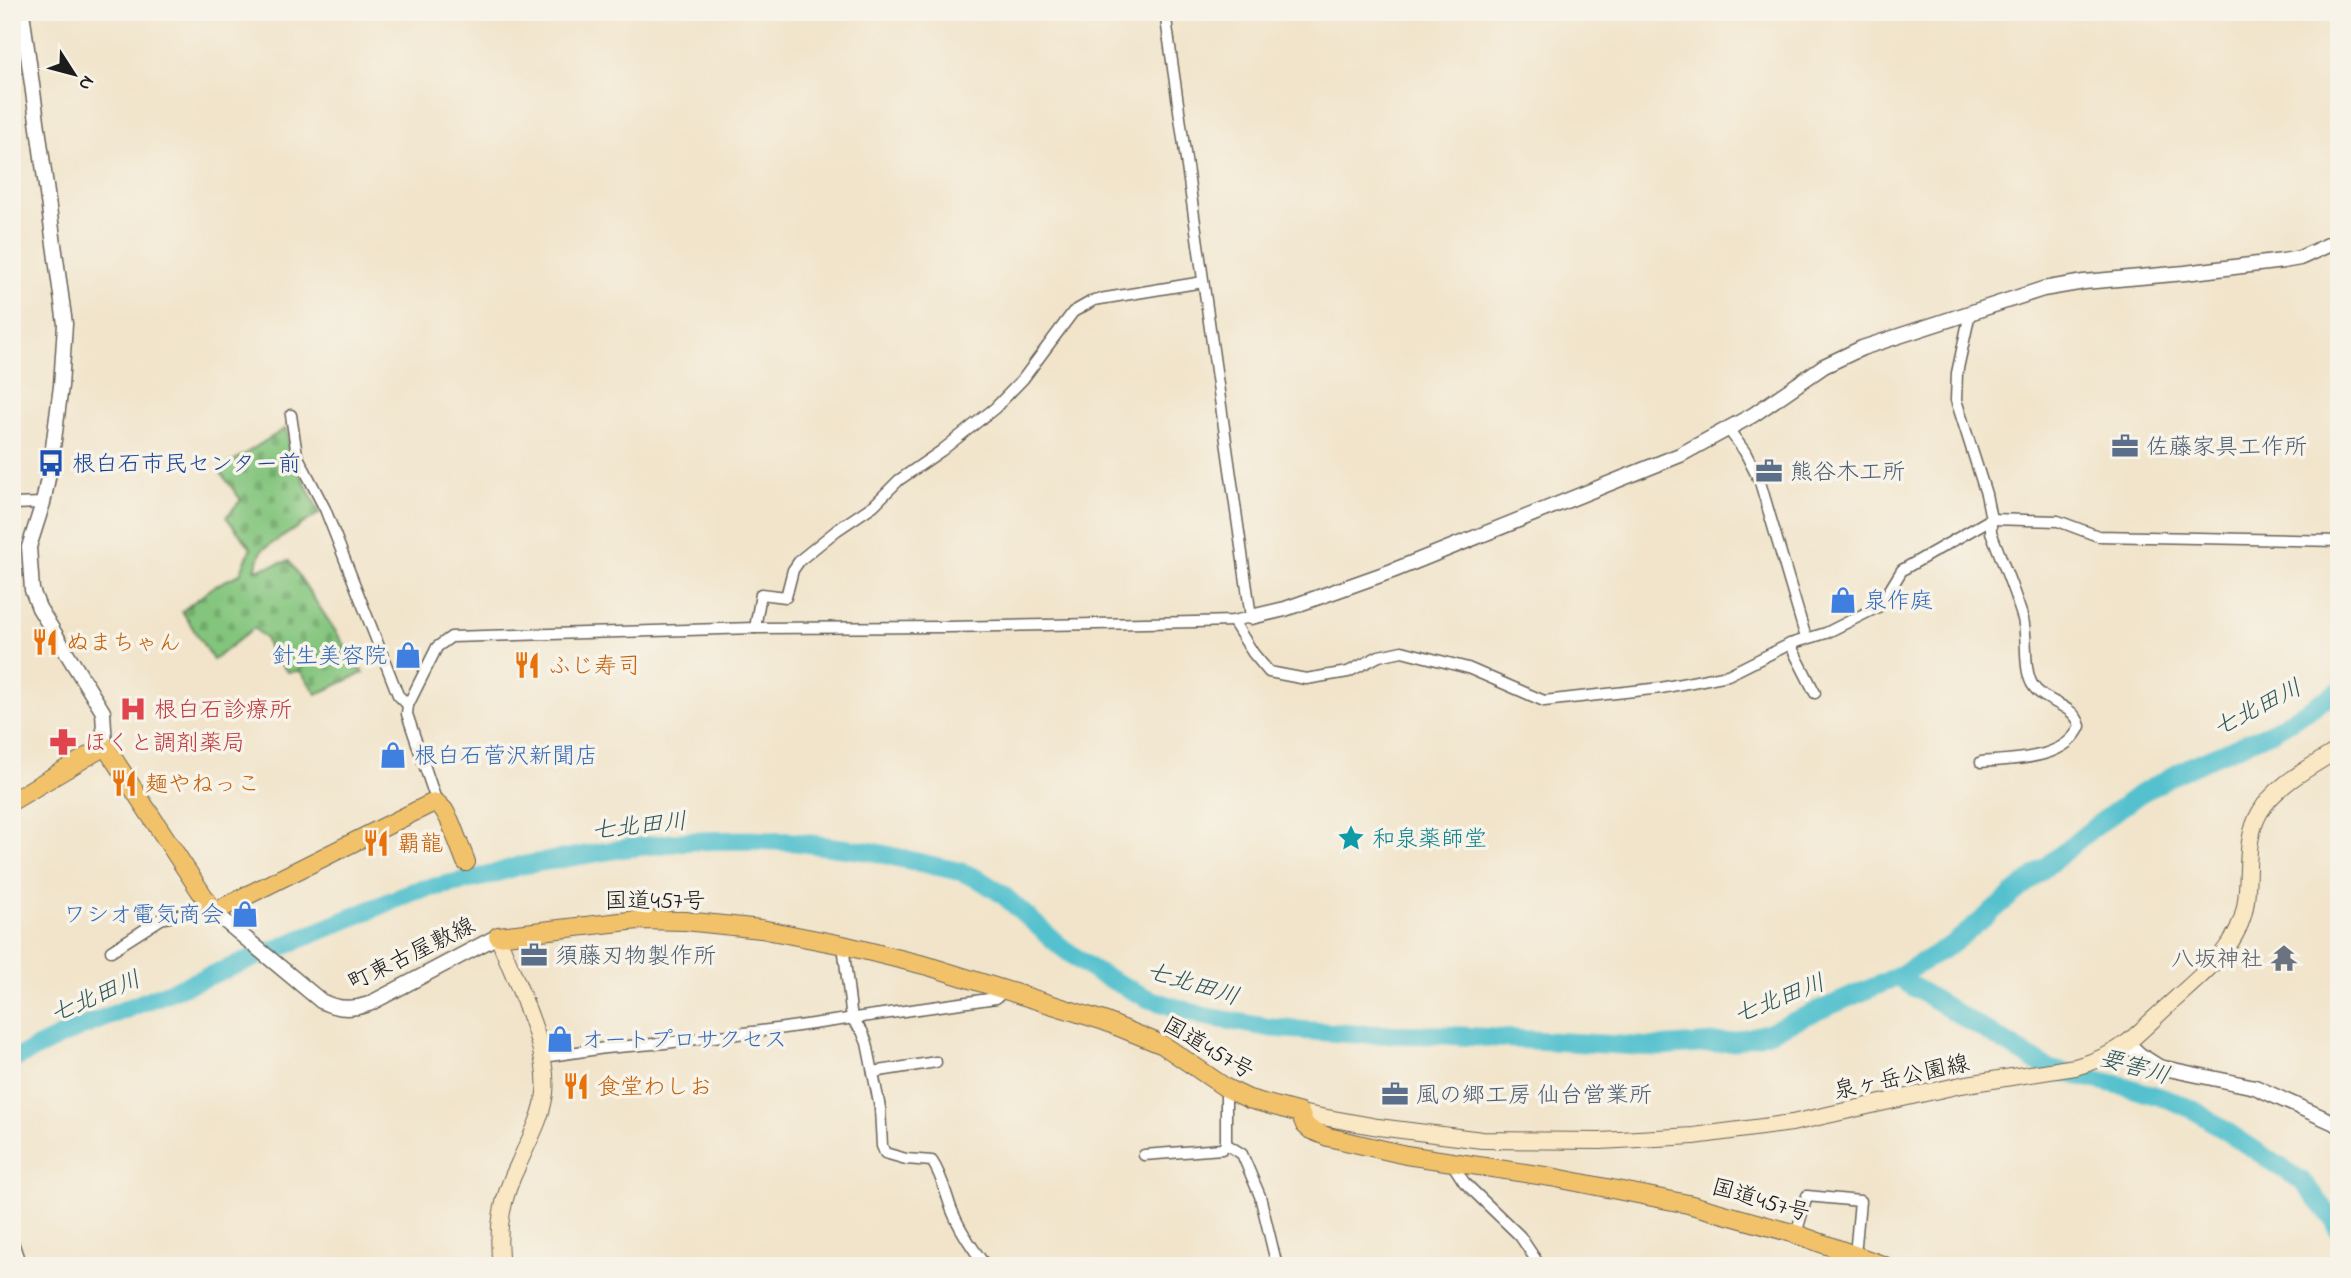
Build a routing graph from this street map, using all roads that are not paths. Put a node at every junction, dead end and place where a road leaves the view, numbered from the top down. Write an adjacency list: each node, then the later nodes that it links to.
1 (22, 12): 8 (street)
2 (1165, 12): 4 (street)
3 (2339, 240): 5 (street)
4 (1203, 282): 12 (street); 14 (street)
5 (1970, 313): 7 (street); 10 (street)
6 (291, 415): 18 (street)
7 (1729, 430): 12 (street); 15 (street)
8 (43, 503): 9 (street); 19 (street)
9 (12, 504)
10 (1992, 519): 11 (street); 15 (street); 21 (street)
11 (2339, 541)
12 (1251, 617): 13 (street)
13 (1233, 621): 14 (street); 16 (street)
14 (755, 628): 18 (street)
15 (1806, 638): 16 (street)
16 (1790, 644): 17 (street)
17 (1815, 693)
18 (408, 705): 23 (street)
19 (105, 746): 22 (highway); 25 (highway)
20 (2339, 749): 31 (main road, 泉ヶ岳公園線)
21 (1982, 762)
22 (12, 801)
23 (437, 803): 24 (highway); 25 (highway)
24 (466, 862)
25 (209, 906): 26 (street, 町東古屋敷線); 28 (street)
26 (498, 936): 27 (highway, 国道457号); 32 (main road)
27 (843, 945): 29 (highway, 国道457号); 30 (street)
28 (111, 951)
29 (1005, 991): 30 (street); 35 (highway, 国道457号)
30 (852, 1019): 32 (street); 34 (street)
31 (2127, 1043): 36 (main road, 泉ヶ岳公園線); 37 (street)
32 (543, 1057): 45 (main road)
33 (936, 1062): 34 (street)
34 (873, 1072): 46 (street)
35 (1226, 1088): 36 (highway, 国道457号); 38 (street)
36 (1300, 1114): 40 (highway, 国道457号)
37 (2339, 1125)
38 (1226, 1144): 39 (street); 47 (street)
39 (1144, 1155)
40 (1451, 1162): 41 (highway, 国道457号); 48 (street)
41 (1797, 1234): 43 (highway, 国道457号); 43 (street)
42 (12, 1239): 44 (street)
43 (1855, 1255): 49 (highway, 国道457号)
44 (21, 1266)
45 (502, 1266)
46 (986, 1266)
47 (1277, 1266)
48 (1540, 1266)
49 (1885, 1266)

